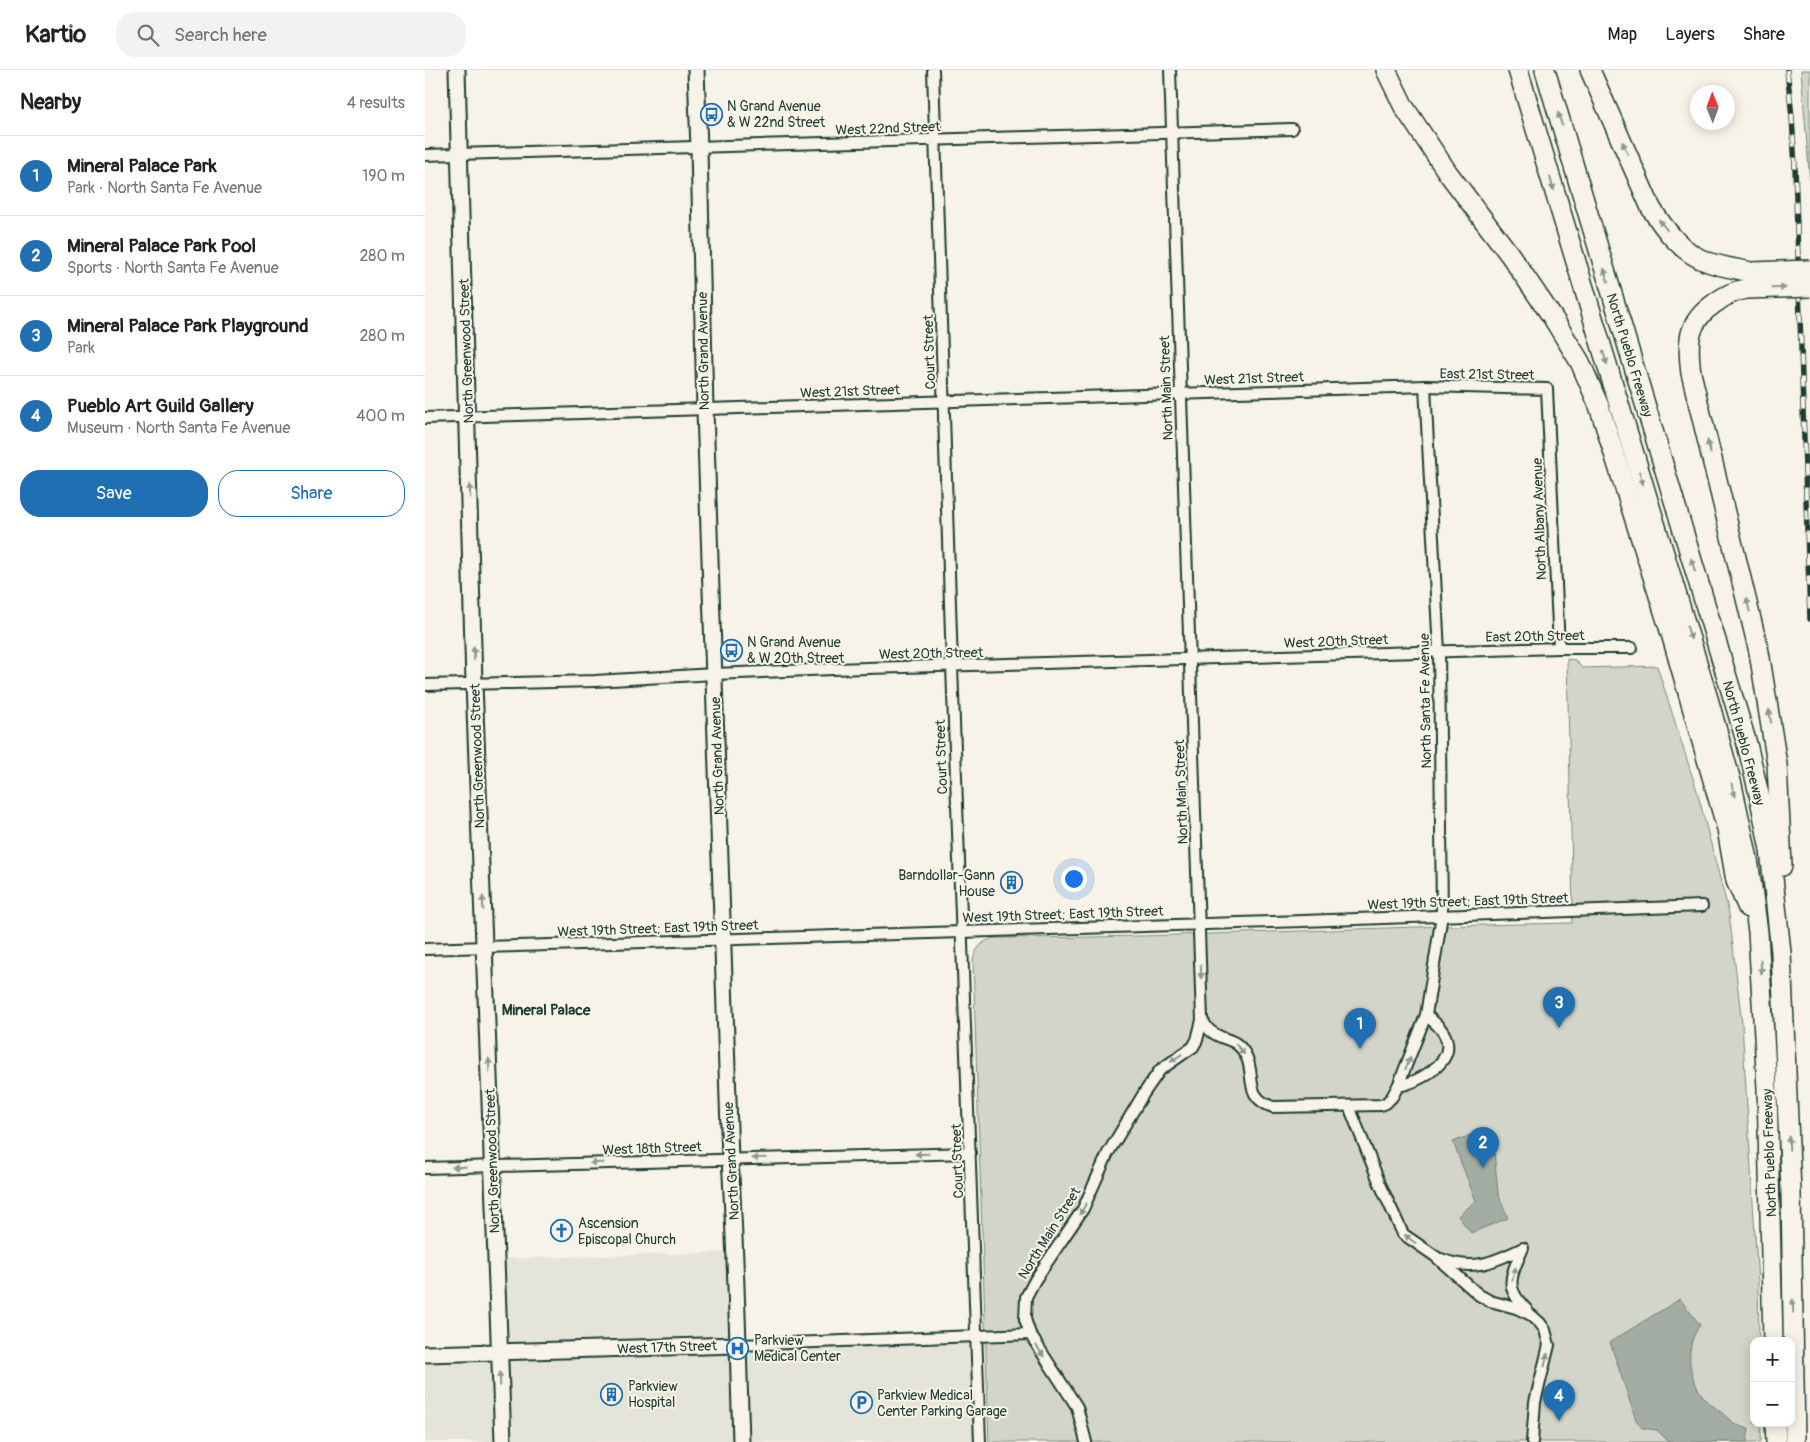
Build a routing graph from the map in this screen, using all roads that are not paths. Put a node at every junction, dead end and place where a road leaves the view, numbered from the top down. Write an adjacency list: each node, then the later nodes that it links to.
1 (457, 70): 13 (street, North Greenwood Street)
2 (696, 70): 12 (street, North Grand Avenue)
3 (933, 70): 11 (street, Court Street)
4 (1170, 70): 10 (street, North Main Street)
5 (1385, 70): 37 (highway)
6 (1518, 70): 37 (highway, North Pueblo Freeway, one-way to 37)
7 (1545, 70): 41 (highway, North Pueblo Freeway, one-way to 7)
8 (1590, 70): 16 (highway, one-way to 8)
9 (1293, 129): 10 (street, West 22nd Street)
10 (1171, 133): 11 (street, West 22nd Street); 20 (street, North Main Street)
11 (935, 140): 12 (street, West 22nd Street); 21 (street, Court Street)
12 (699, 148): 13 (street, West 22nd Street); 22 (street, North Grand Avenue)
13 (459, 153): 14 (street, West 22nd Street); 23 (street, North Greenwood Street)
14 (425, 155)
15 (1810, 270): 16 (highway, bridge)
16 (1749, 280): 17 (highway, one-way to 17, bridge); 41 (highway, one-way to 16)
17 (1810, 287)
18 (1425, 386): 19 (street, East 21st Street); 20 (street, West 21st Street); 27 (street, North Santa Fe Avenue)
19 (1547, 389): 25 (street, North Albany Avenue)
20 (1180, 395): 21 (street, West 21st Street); 28 (street, North Main Street)
21 (944, 401): 22 (street, West 21st Street); 29 (street, Court Street)
22 (705, 410): 23 (street, West 21st Street); 30 (street, North Grand Avenue)
23 (468, 417): 24 (street, West 21st Street); 31 (street, North Greenwood Street, one-way to 23)
24 (425, 418)
25 (1559, 648): 26 (street, East 20th Street); 27 (street, East 20th Street)
26 (1632, 648)
27 (1439, 652): 28 (street, West 20th Street); 34 (street, North Santa Fe Avenue)
28 (1191, 660): 29 (street, West 20th Street); 35 (street, North Main Street)
29 (952, 666): 30 (street, West 20th Street); 36 (street, Court Street)
30 (714, 674): 31 (street, West 20th Street); 38 (street, North Grand Avenue)
31 (475, 683): 32 (street, West 20th Street); 39 (street, North Greenwood Street, one-way to 31)
32 (425, 685)
33 (1702, 906): 34 (street, West 19th Street; East 19th Street)
34 (1441, 920): 35 (street, West 19th Street; East 19th Street); 42 (street, North Santa Fe Avenue)
35 (1199, 924): 36 (street, West 19th Street; East 19th Street); 43 (street, North Main Street, one-way to 43)
36 (961, 932): 38 (street, West 19th Street; East 19th Street); 46 (street, Court Street)
37 (1758, 932): 54 (highway, North Pueblo Freeway, one-way to 54)
38 (723, 939): 39 (street, West 19th Street; East 19th Street); 47 (street, North Grand Avenue)
39 (485, 946): 40 (street, West 19th Street; East 19th Street); 48 (street, North Greenwood Street, one-way to 39)
40 (425, 949)
41 (1781, 952): 65 (highway, North Pueblo Freeway, one-way to 41)
42 (1426, 1015): 44 (street, North Santa Fe Avenue, one-way to 42); 44 (street, North Santa Fe Avenue)
43 (1203, 1020): 45 (street, North Santa Fe Avenue, one-way to 45); 52 (street, North Main Street, one-way to 52)
44 (1398, 1086): 45 (street, North Santa Fe Avenue)
45 (1349, 1106): 50 (street, one-way to 45)
46 (970, 1152): 47 (street, West 18th Street, one-way to 47); 53 (street, Court Street)
47 (730, 1159): 48 (street, West 18th Street, one-way to 48); 55 (street, North Grand Avenue)
48 (493, 1166): 49 (street, West 18th Street, one-way to 49); 56 (street, North Greenwood Street)
49 (425, 1168)
50 (1435, 1256): 51 (street); 51 (street, one-way to 50)
51 (1531, 1315): 63 (street, one-way to 51)
52 (1029, 1334): 53 (street, West 17th Street); 62 (street, North Main Street, one-way to 62)
53 (976, 1337): 55 (street, West 17th Street); 61 (street, Court Street)
54 (1773, 1337)
55 (738, 1345): 56 (street, West 17th Street); 60 (street, North Grand Avenue)
56 (499, 1353): 57 (street, West 17th Street); 59 (street, North Greenwood Street, one-way to 56)
57 (425, 1354)
58 (1775, 1427): 64 (highway)
59 (503, 1442)
60 (741, 1442)
61 (979, 1442)
62 (1086, 1442)
63 (1532, 1442)
64 (1776, 1442)
65 (1795, 1442)

